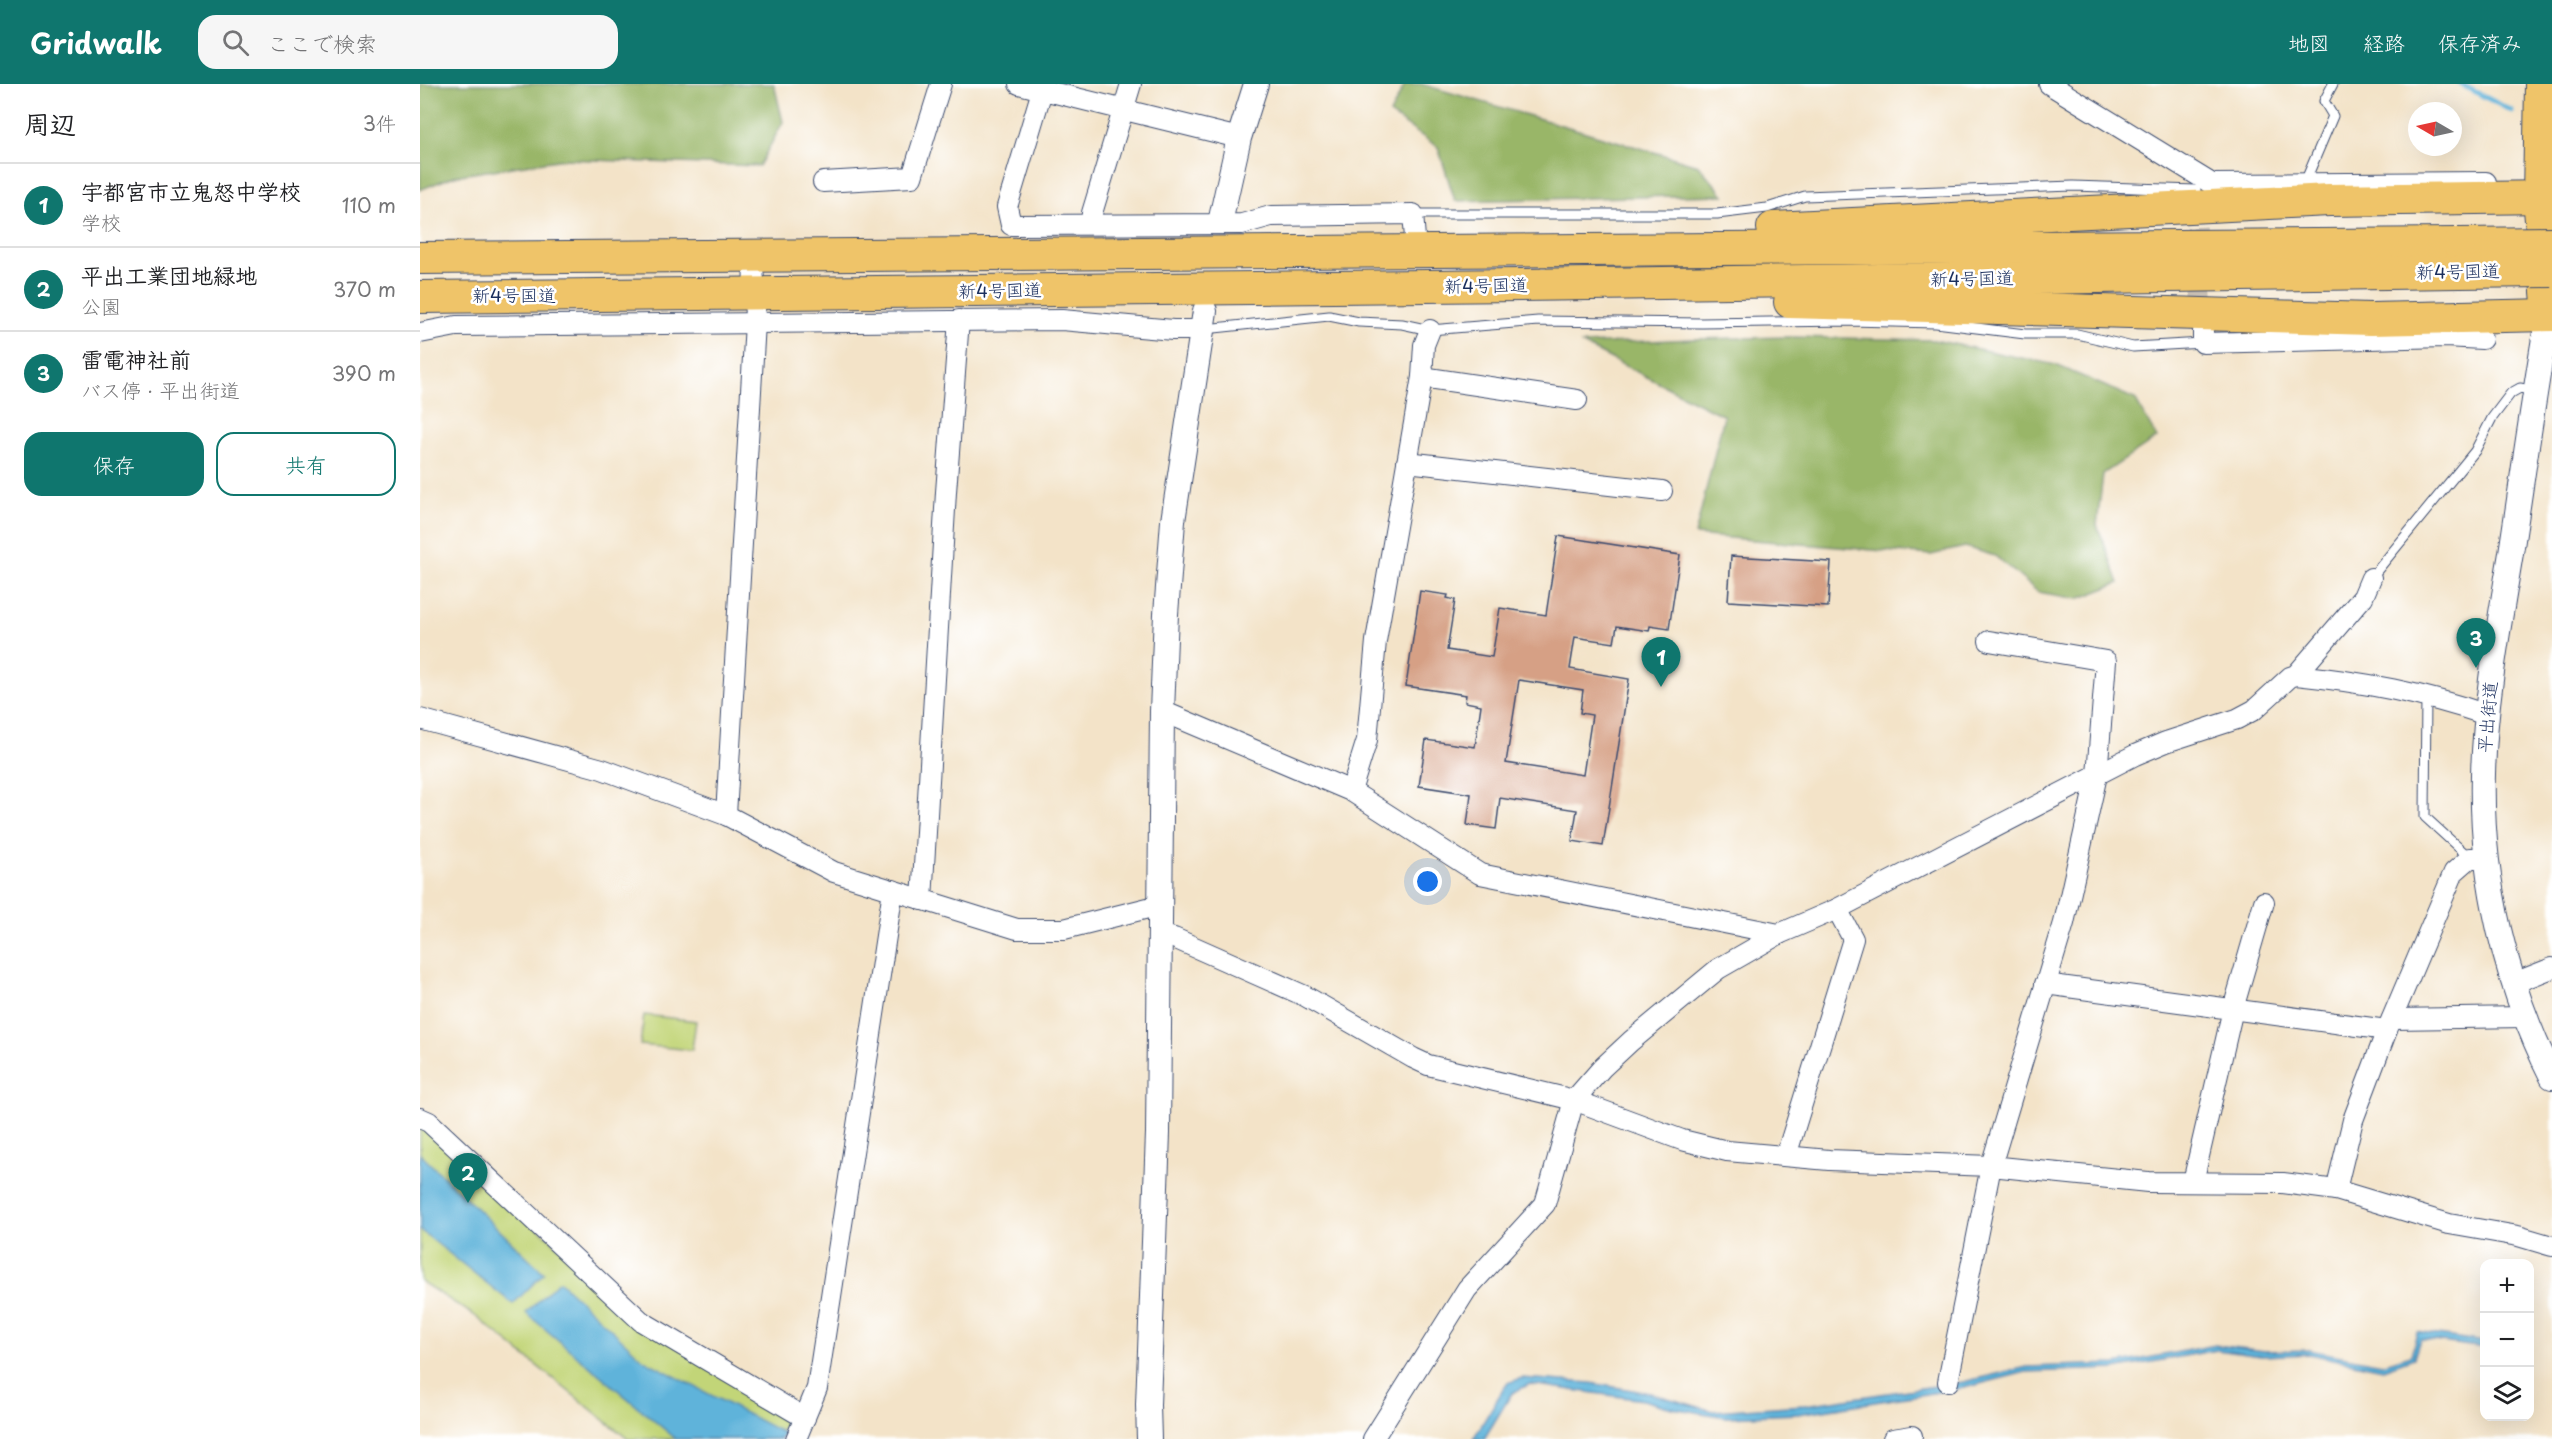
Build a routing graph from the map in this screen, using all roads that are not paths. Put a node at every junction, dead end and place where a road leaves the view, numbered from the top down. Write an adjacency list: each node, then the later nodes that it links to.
1 (941, 84): 11 (street)
2 (1019, 84): 8 (street)
3 (1131, 84): 9 (street)
4 (1256, 84): 10 (street)
5 (2049, 84): 14 (street)
6 (2333, 84): 13 (lane)
7 (2540, 84): 15 (main road)
8 (1043, 87): 9 (street); 18 (street)
9 (1123, 110): 10 (street); 18 (street)
10 (1239, 138): 17 (street)
11 (823, 182)
12 (2486, 182): 13 (street)
13 (2305, 183): 14 (street)
14 (2198, 188): 16 (lane)
15 (2545, 197): 20 (highway); 27 (main road)
16 (1413, 214): 18 (street); 20 (street)
17 (1221, 218)
18 (1091, 224)
19 (2552, 243): 23 (highway, 新4号国道, bridge)
20 (1416, 250): 21 (highway, 新4号国道); 23 (highway, 新4号国道)
21 (753, 255): 22 (highway, 新4号国道); 28 (street)
22 (420, 258)
23 (2459, 258): 24 (highway, 新4号国道, bridge); 25 (highway, 新4号国道)
24 (2552, 271)
25 (1520, 285): 27 (highway); 28 (highway, 新4号国道)
26 (420, 297): 28 (highway, 新4号国道)
27 (2551, 308): 36 (street, 平出街道)
28 (755, 309): 29 (street); 32 (street); 49 (street)
29 (959, 320): 30 (street); 52 (street)
30 (1204, 320): 31 (lane); 44 (street)
31 (1430, 330): 33 (lane); 35 (street)
32 (420, 333)
33 (2203, 337): 34 (street)
34 (2482, 339)
35 (1422, 377): 37 (street); 38 (street)
36 (2536, 391): 40 (lane); 45 (street, 平出街道)
37 (1577, 400)
38 (1407, 462): 39 (street); 48 (street)
39 (1662, 491)
40 (2371, 578): 42 (street)
41 (1989, 641): 47 (street)
42 (2296, 675): 43 (street); 47 (street)
43 (2426, 695): 45 (street); 50 (lane)
44 (1162, 711): 48 (street); 54 (street)
45 (2487, 715): 50 (street, 平出街道)
46 (420, 719): 49 (street)
47 (2097, 775): 55 (street); 60 (street)
48 (1351, 791): 57 (street)
49 (726, 815): 51 (street)
50 (2479, 858): 59 (street, 平出街道); 63 (street)
51 (893, 890): 52 (street); 73 (street)
52 (922, 900): 54 (street)
53 (2264, 902): 61 (street)
54 (1161, 905): 56 (street)
55 (1837, 909): 57 (street); 67 (street)
56 (1160, 934): 65 (street); 75 (street)
57 (1779, 934): 65 (street)
58 (2552, 968): 59 (street)
59 (2514, 983): 62 (street, 平出街道)
60 (2045, 984): 61 (street); 68 (street)
61 (2233, 1009): 63 (street); 69 (street)
62 (2526, 1017): 63 (street); 64 (street, 平出街道)
63 (2389, 1025): 70 (street)
64 (2552, 1077)
65 (1574, 1100): 67 (street); 76 (street)
66 (420, 1118): 73 (street)
67 (1786, 1156): 68 (street)
68 (1991, 1166): 69 (street); 72 (street)
69 (2193, 1182): 70 (street)
70 (2336, 1190): 71 (street)
71 (2552, 1246)
72 (1948, 1382)
73 (805, 1418): 74 (street)
74 (796, 1439)
75 (1149, 1439)
76 (1373, 1439)

